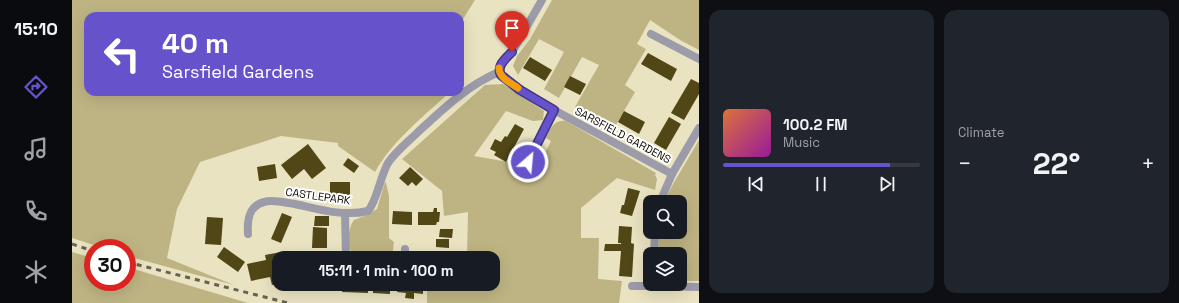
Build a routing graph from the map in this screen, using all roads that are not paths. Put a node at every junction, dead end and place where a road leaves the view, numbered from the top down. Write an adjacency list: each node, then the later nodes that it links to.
1 (542, 0): 4 (street)
2 (651, 34): 3 (street)
3 (699, 59)
4 (499, 72): 5 (street, CASTLEPARK); 7 (street, SARSFIELD GARDENS)
5 (464, 93)
6 (460, 96): 12 (street, CASTLEPARK)
7 (554, 110): 9 (street); 10 (street, SARSFIELD GARDENS)
8 (699, 128): 10 (street, SARSFIELD GARDENS)
9 (528, 162)
10 (672, 174): 11 (street)
11 (663, 195)
12 (345, 213): 13 (street, CASTLEPARK); 14 (street)
13 (248, 234)
14 (346, 251)
15 (643, 285): 16 (street)
16 (632, 286)
17 (687, 286): 18 (street)
18 (699, 287)

